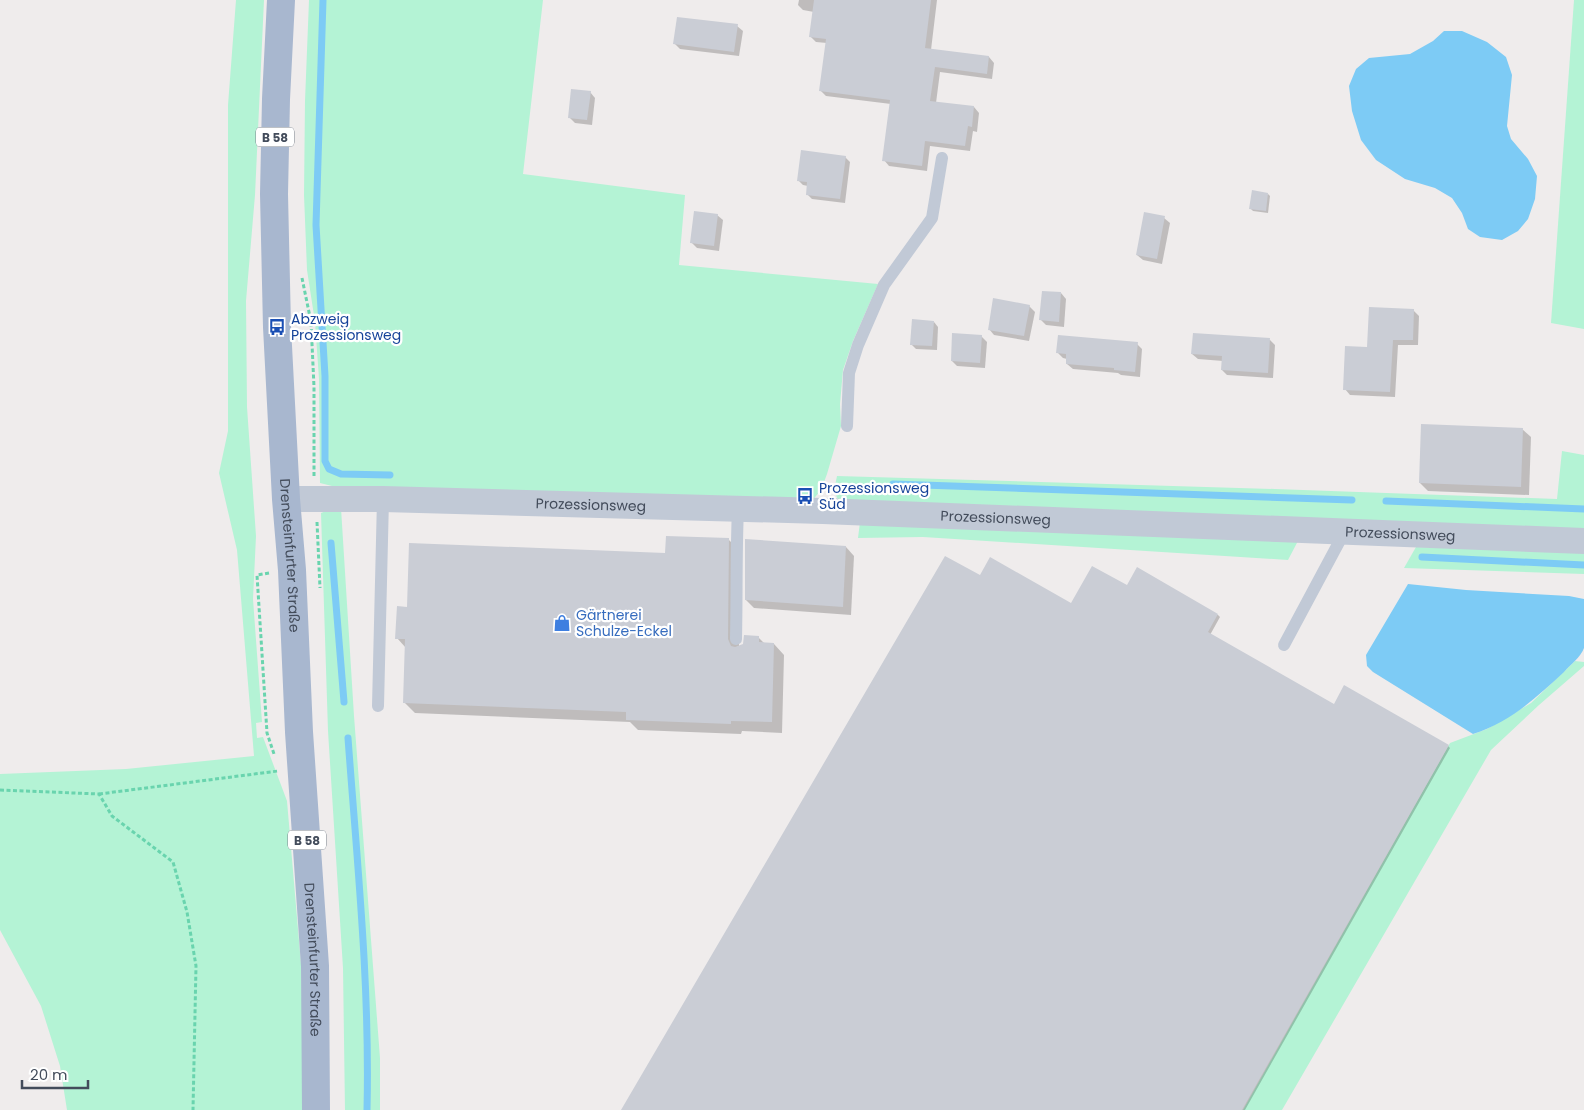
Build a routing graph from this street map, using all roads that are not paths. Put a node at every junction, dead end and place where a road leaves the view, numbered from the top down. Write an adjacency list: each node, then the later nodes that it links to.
1 (281, 0): 4 (main road, Drensteinfurter Straße / B 58)
2 (942, 158): 3 (lane)
3 (847, 426)
4 (286, 499): 5 (street, Prozessionsweg); 12 (main road, Drensteinfurter Straße / B 58)
5 (383, 500): 6 (street, Prozessionsweg); 11 (lane)
6 (738, 509): 7 (street, Prozessionsweg); 9 (lane)
7 (1345, 532): 8 (street, Prozessionsweg); 10 (lane)
8 (1584, 541)
9 (736, 639)
10 (1284, 645)
11 (378, 706)
12 (316, 1110)

